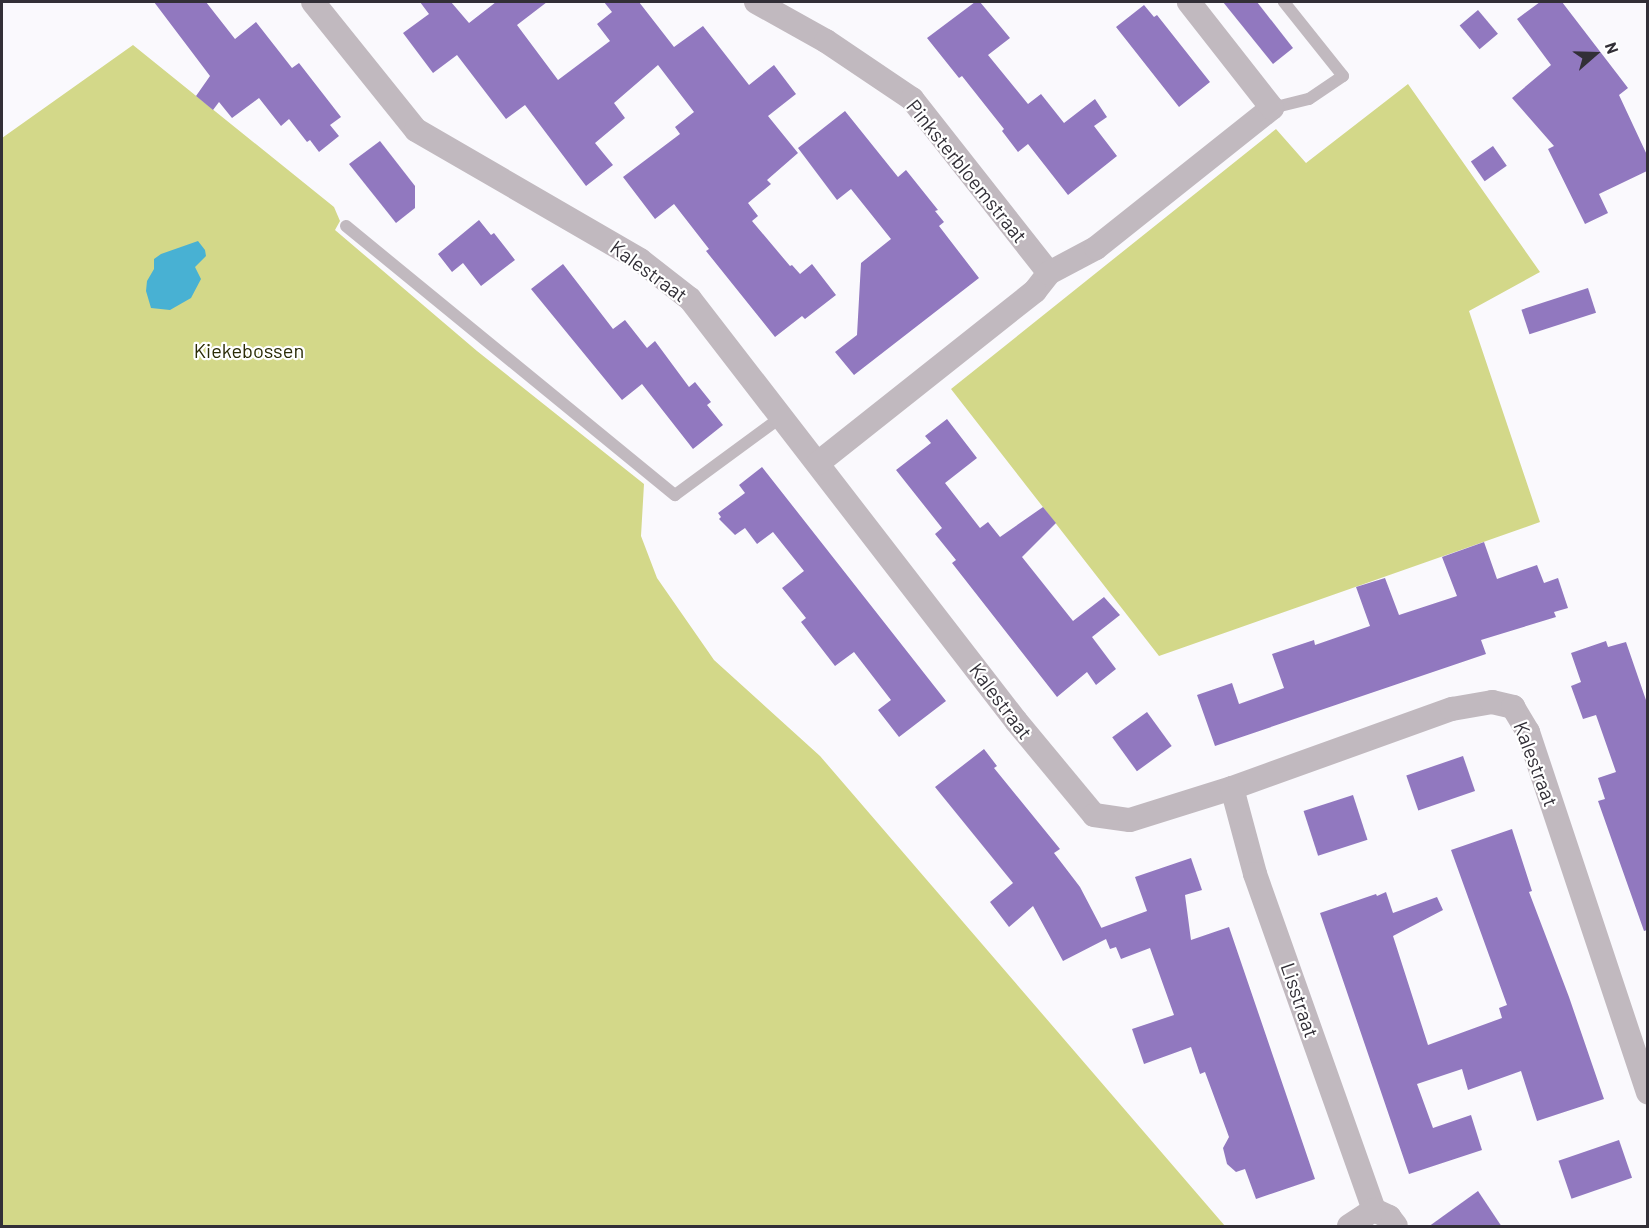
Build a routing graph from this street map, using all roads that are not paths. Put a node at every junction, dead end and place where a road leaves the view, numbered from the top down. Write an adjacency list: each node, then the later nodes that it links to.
1 (313, 2): 8 (street, Kalestraat)
2 (756, 2): 7 (street, Pinksterbloemstraat)
3 (1189, 2): 5 (street)
4 (1284, 2): 5 (lane)
5 (1272, 108): 7 (street)
6 (346, 226): 8 (lane)
7 (1049, 273): 9 (street)
8 (782, 417): 9 (street, Kalestraat)
9 (819, 463): 10 (street, Kalestraat)
10 (1232, 788): 11 (street, Kalestraat); 12 (street, Lisstraat)
11 (1647, 1093)
12 (1374, 1210): 13 (street); 14 (street)
13 (1349, 1227)
14 (1396, 1227)

